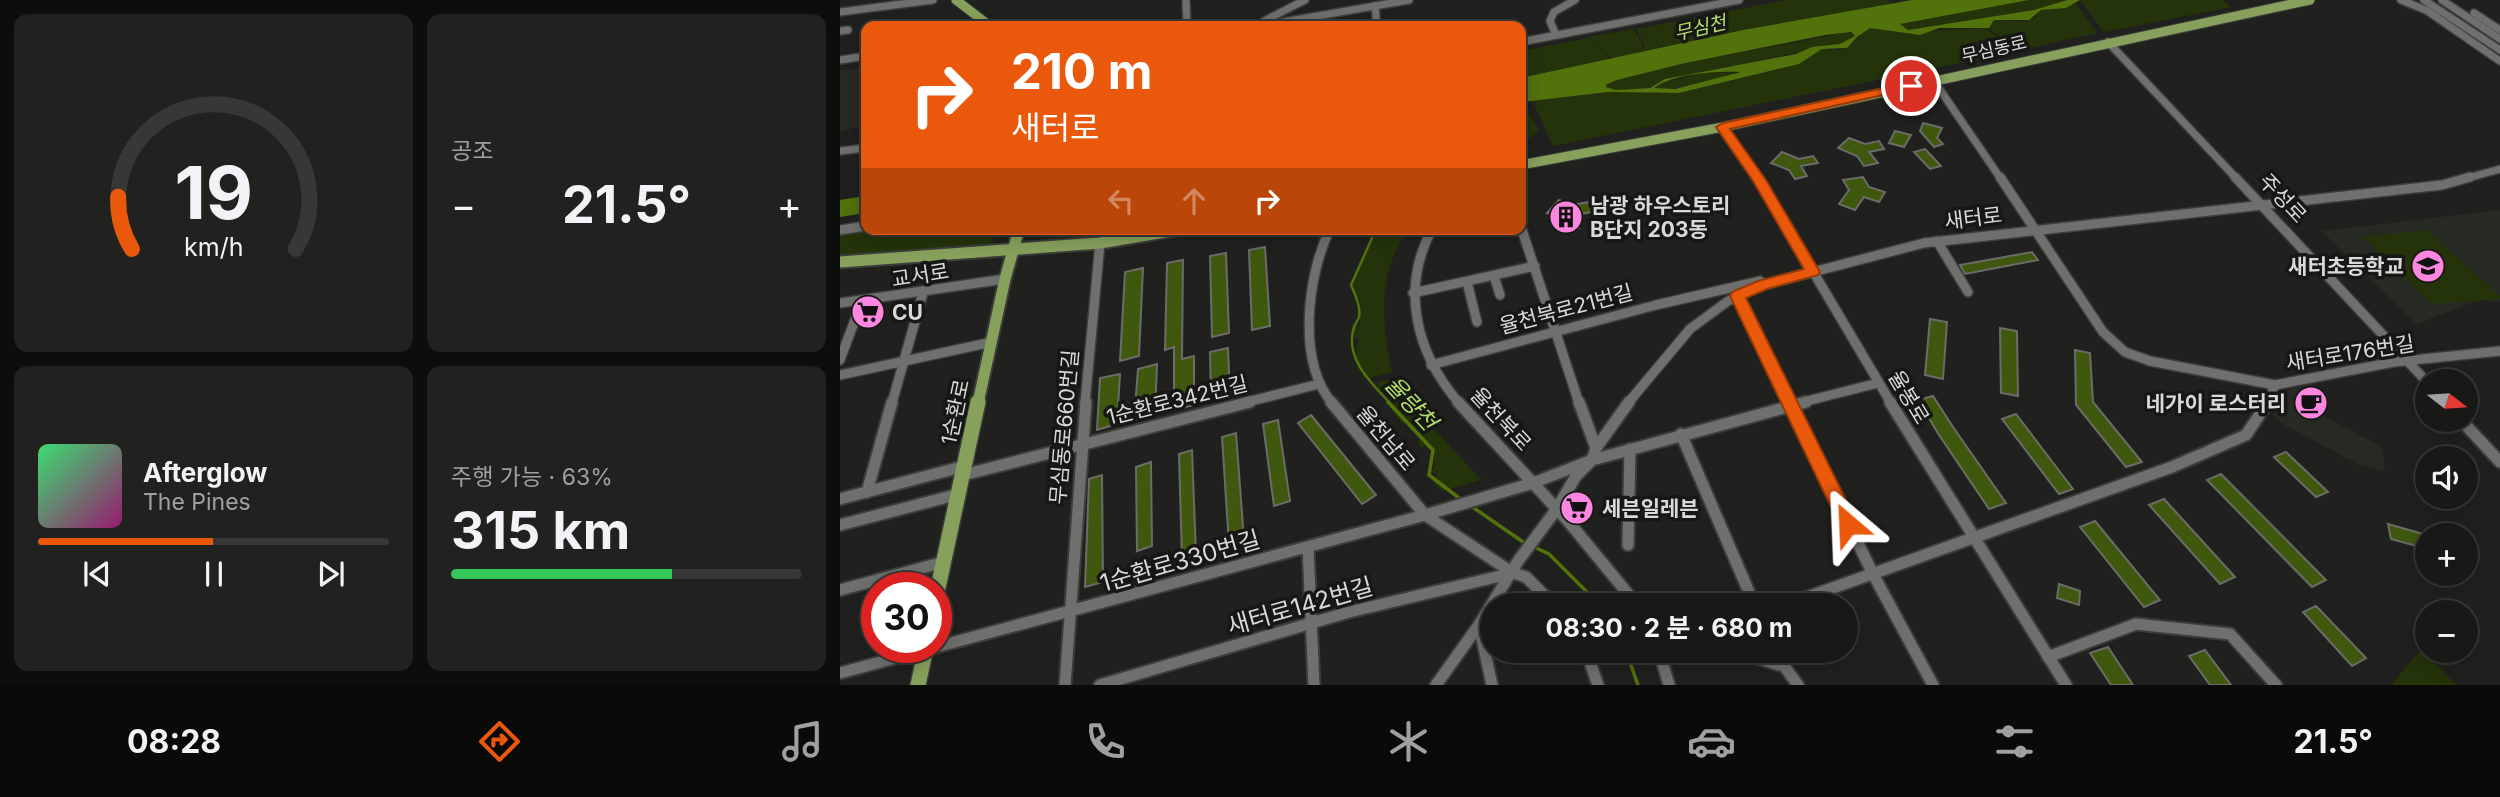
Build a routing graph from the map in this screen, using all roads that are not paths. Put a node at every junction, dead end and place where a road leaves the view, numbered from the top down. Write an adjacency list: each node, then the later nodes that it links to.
1 (933, 0): 16 (street)
2 (956, 0): 19 (main road)
3 (1185, 0): 20 (street)
4 (1305, 0): 14 (street)
5 (1409, 0): 15 (street)
6 (1575, 0): 25 (street)
7 (1739, 0): 25 (street)
8 (2310, 0): 28 (main road, 무심동로)
9 (2401, 0): 17 (street)
10 (2422, 0): 17 (street)
11 (2434, 0): 29 (street)
12 (2442, 0): 26 (street)
13 (2453, 0): 24 (street)
14 (1293, 4): 18 (street); 21 (street)
15 (1375, 6): 18 (street); 23 (street)
16 (840, 12)
17 (2439, 14): 29 (street); 32 (street)
18 (1295, 20): 22 (street)
19 (980, 21)
20 (1187, 21)
21 (1265, 21)
22 (1289, 21)
23 (1375, 21)
24 (2500, 30)
25 (1556, 35): 27 (street)
26 (2500, 39)
27 (1526, 41)
28 (2108, 42): 33 (main road, 무심동로); 39 (street, 주성로)
29 (2500, 47)
30 (861, 57): 31 (street)
31 (840, 60)
32 (2500, 61)
33 (1934, 81): 34 (main road, 무심동로); 42 (street)
34 (1723, 127): 37 (main road, 무심동로); 52 (street, 율봉로)
35 (861, 149): 36 (street)
36 (840, 151)
37 (1526, 164)
38 (2500, 169): 39 (street, 새터로)
39 (2261, 203): 42 (street, 새터로); 71 (street, 주성로)
40 (861, 227): 41 (street)
41 (840, 230)
42 (2036, 230): 48 (street, 새터로); 78 (street, 새터로176번길)
43 (1147, 235): 49 (main road)
44 (1327, 235): 77 (street, 율천남로)
45 (1429, 235): 60 (street, 율천북로)
46 (1524, 235): 51 (street)
47 (1017, 238): 49 (main road); 50 (main road); 55 (main road, 1순환로)
48 (1937, 241): 52 (street, 새터로); 59 (street)
49 (1100, 243): 82 (street, 무심동로660번길)
50 (840, 262)
51 (1535, 266): 54 (street); 67 (street)
52 (1813, 272): 53 (street, 새터로); 76 (street, 율봉로)
53 (1798, 275): 57 (street, 율천북로21번길); 62 (street, 새터로)
54 (1494, 276): 56 (street); 61 (street)
55 (1005, 279): 58 (street, 교서로); 68 (main road, 1순환로)
56 (1467, 282): 60 (street); 66 (street)
57 (1710, 291): 65 (street); 67 (street, 율천북로21번길)
58 (923, 292): 63 (street, 교서로); 72 (street)
59 (1968, 292)
60 (1413, 293): 73 (street, 율천북로)
61 (1500, 295)
62 (1738, 296): 65 (street, 새터로); 79 (street)
63 (862, 301): 64 (street, 교서로); 70 (street)
64 (840, 303)
65 (1719, 306): 83 (street, 새터로)
66 (1477, 322)
67 (1556, 332): 73 (street, 율천북로21번길); 83 (street)
68 (992, 342): 72 (street); 87 (main road, 1순환로)
69 (2500, 351): 71 (street, 새터로176번길)
70 (840, 360)
71 (2408, 360): 74 (street, 주성로); 78 (street, 새터로176번길)
72 (903, 362): 75 (street); 89 (street)
73 (1432, 365): 88 (street, 율천북로)
74 (2416, 369)
75 (840, 375)
76 (1878, 383): 79 (street, 1순환로330번길); 95 (street, 율봉로)
77 (1319, 384): 82 (street, 1순환로342번길); 93 (street, 율천남로)
78 (2275, 386): 95 (street)
79 (1790, 407): 81 (street, 1순환로330번길); 101 (street)
80 (2472, 432): 86 (street)
81 (1681, 433): 84 (street, 1순환로330번길); 105 (street)
82 (1082, 444): 87 (street, 1순환로342번길); 107 (street, 무심동로660번길)
83 (1596, 448): 85 (street, 새터로)
84 (1630, 449): 85 (street, 1순환로330번길); 96 (street)
85 (1592, 460): 88 (street, 1순환로330번길); 92 (street, 새터로)
86 (2500, 462)
87 (964, 470): 89 (street, 1순환로342번길); 90 (main road, 1순환로)
88 (1534, 483): 92 (street, 율천북로); 93 (street, 1순환로330번길)
89 (867, 492): 91 (street, 1순환로342번길)
90 (959, 494): 94 (street); 98 (main road, 1순환로)
91 (840, 499)
92 (1556, 510): 99 (street, 새터로); 104 (street, 율천북로)
93 (1425, 515): 97 (street, 1순환로330번길); 99 (street, 율천남로)
94 (840, 525)
95 (1973, 539): 101 (street); 111 (street, 율봉로)
96 (1628, 545)
97 (1308, 547): 107 (street, 1순환로330번길); 108 (street)
98 (944, 562): 100 (main road, 1순환로); 102 (street)
99 (1515, 567): 103 (street, 율천남로); 108 (street, 새터로142번길); 109 (street, 새터로)
100 (942, 572)
101 (1873, 574): 106 (street); 128 (street)
102 (840, 590)
103 (1542, 593)
104 (1628, 593)
105 (1750, 593)
106 (1819, 593)
107 (1070, 613): 110 (street, 1순환로330번길); 120 (street, 무심동로660번길)
108 (1311, 623): 121 (street, 새터로142번길); 122 (street)
109 (1479, 625): 123 (street, 새터로); 124 (street)
110 (952, 642)
111 (2048, 657): 129 (street, 율봉로); 130 (street)
112 (876, 663): 118 (street, 1순환로330번길)
113 (923, 663): 119 (main road)
114 (1590, 663): 125 (street)
115 (1663, 663): 126 (street)
116 (1773, 663): 117 (street)
117 (1779, 665): 127 (street)
118 (840, 673)
119 (918, 685)
120 (1065, 685)
121 (1100, 685)
122 (1314, 685)
123 (1436, 685)
124 (1492, 685)
125 (1598, 685)
126 (1668, 685)
127 (1798, 685)
128 (1933, 685)
129 (2066, 685)
130 (2276, 685)

